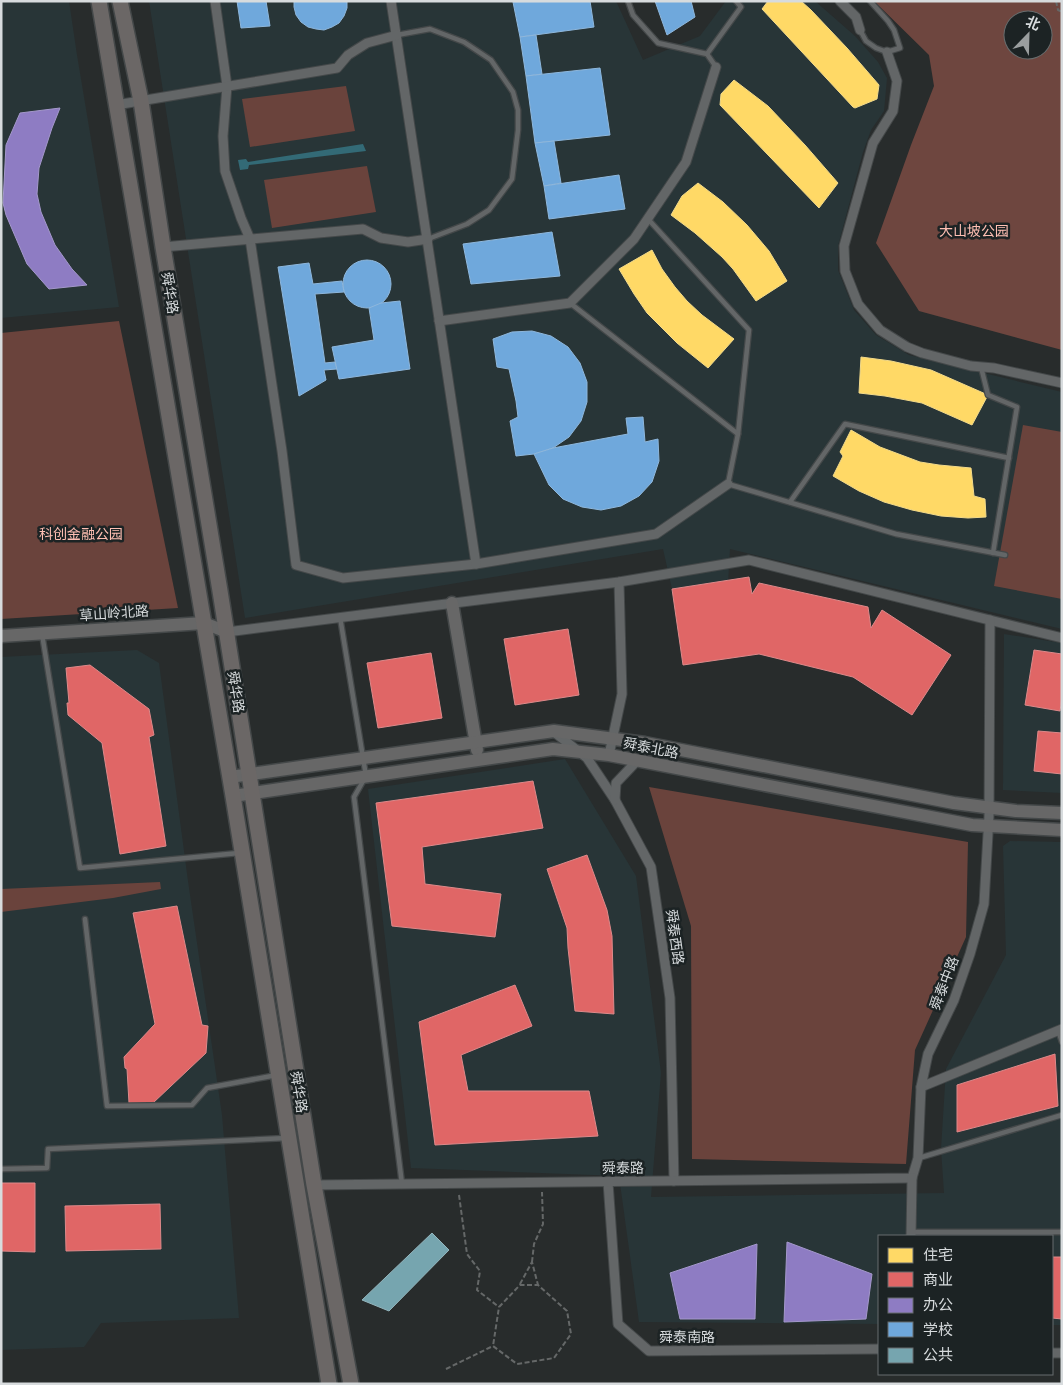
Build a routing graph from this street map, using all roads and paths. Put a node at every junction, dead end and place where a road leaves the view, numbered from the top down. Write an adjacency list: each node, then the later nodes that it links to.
1 (99, 1): 18 (main road, 舜华路)
2 (120, 1): 17 (main road, 舜华路)
3 (215, 1): 16 (street)
4 (391, 1): 12 (street)
5 (628, 1): 14 (lane)
6 (736, 1): 14 (lane)
7 (840, 1): 11 (street)
8 (870, 1): 13 (lane)
9 (1056, 1): 10 (path)
10 (1062, 12)
11 (860, 30): 13 (lane)
12 (397, 35): 16 (street); 21 (street); 21 (lane)
13 (886, 52): 25 (street)
14 (707, 54): 15 (lane)
15 (716, 67): 19 (street)
16 (227, 86): 17 (street); 20 (street)
17 (141, 101): 18 (street); 22 (main road, 舜华路)
18 (116, 105): 38 (main road, 舜华路)
19 (648, 219): 23 (street); 27 (lane)
20 (250, 239): 21 (street); 22 (street); 33 (street)
21 (428, 239): 24 (street)
22 (163, 247): 39 (main road, 舜华路)
23 (570, 303): 24 (street); 27 (lane)
24 (440, 321): 33 (street)
25 (982, 366): 26 (street); 28 (lane)
26 (1062, 383)
27 (738, 434): 29 (lane)
28 (1009, 458): 30 (lane); 31 (lane)
29 (728, 484): 30 (lane); 33 (street)
30 (790, 502): 31 (lane)
31 (993, 553): 32 (lane)
32 (1005, 556)
33 (476, 564)
34 (619, 582): 35 (street); 37 (street); 44 (street)
35 (452, 603): 36 (street); 45 (main road)
36 (340, 617): 39 (street); 48 (lane)
37 (990, 620): 42 (street); 58 (street, 舜泰中路)
38 (204, 623): 39 (main road, 草山岭北路); 40 (main road, 草山岭北路); 53 (main road, 舜华路)
39 (226, 632): 51 (main road, 舜华路)
40 (42, 633): 41 (main road, 草山岭北路); 60 (lane)
41 (1, 636)
42 (1062, 638)
43 (554, 731): 44 (main road); 45 (main road); 46 (street, 舜泰西路)
44 (612, 739): 47 (street); 58 (main road)
45 (476, 743): 48 (main road); 49 (main road)
46 (580, 752): 47 (main road, 舜泰北路); 49 (main road, 舜泰北路); 56 (street, 舜泰西路)
47 (609, 755): 50 (main road, 舜泰北路)
48 (364, 759): 51 (main road); 52 (lane)
49 (478, 760): 52 (main road, 舜泰北路)
50 (640, 761): 56 (street); 58 (main road, 舜泰北路)
51 (250, 775): 53 (main road); 54 (main road, 舜华路)
52 (366, 776): 54 (main road, 舜泰北路); 74 (lane)
53 (230, 777): 55 (main road, 舜华路)
54 (252, 793): 55 (main road, 舜泰北路); 76 (main road, 舜华路)
55 (233, 796): 60 (main road, 舜华路)
56 (615, 800): 71 (street, 舜泰西路)
57 (1062, 813): 58 (main road)
58 (989, 817): 59 (main road, 舜泰北路); 65 (street, 舜泰中路)
59 (1062, 830)
60 (242, 853): 64 (main road, 舜华路)
61 (85, 919): 64 (lane)
62 (1060, 1030): 63 (lane); 65 (street)
63 (1062, 1042)
64 (278, 1075): 67 (main road, 舜华路)
65 (922, 1087): 68 (street, 舜泰中路)
66 (1062, 1115): 68 (lane)
67 (289, 1138): 69 (lane); 86 (main road, 舜华路)
68 (918, 1158): 70 (street)
69 (1, 1169)
70 (912, 1178): 71 (street, 舜泰路); 78 (street)
71 (674, 1181): 72 (street, 舜泰路)
72 (608, 1182): 73 (street, 舜泰路); 84 (street, 舜泰南路)
73 (542, 1183): 75 (street, 舜泰路); 79 (path)
74 (402, 1184): 75 (street, 舜泰路); 76 (street, 舜泰路)
75 (458, 1184): 82 (path)
76 (314, 1185): 87 (main road, 舜华路)
77 (1062, 1232): 78 (lane)
78 (912, 1234)
79 (532, 1262): 80 (path); 81 (path)
80 (538, 1284): 81 (path); 83 (path)
81 (520, 1285): 82 (path)
82 (499, 1307): 83 (path)
83 (492, 1346): 85 (path)
84 (878, 1349)
85 (446, 1369)
86 (328, 1384)
87 (350, 1384)

